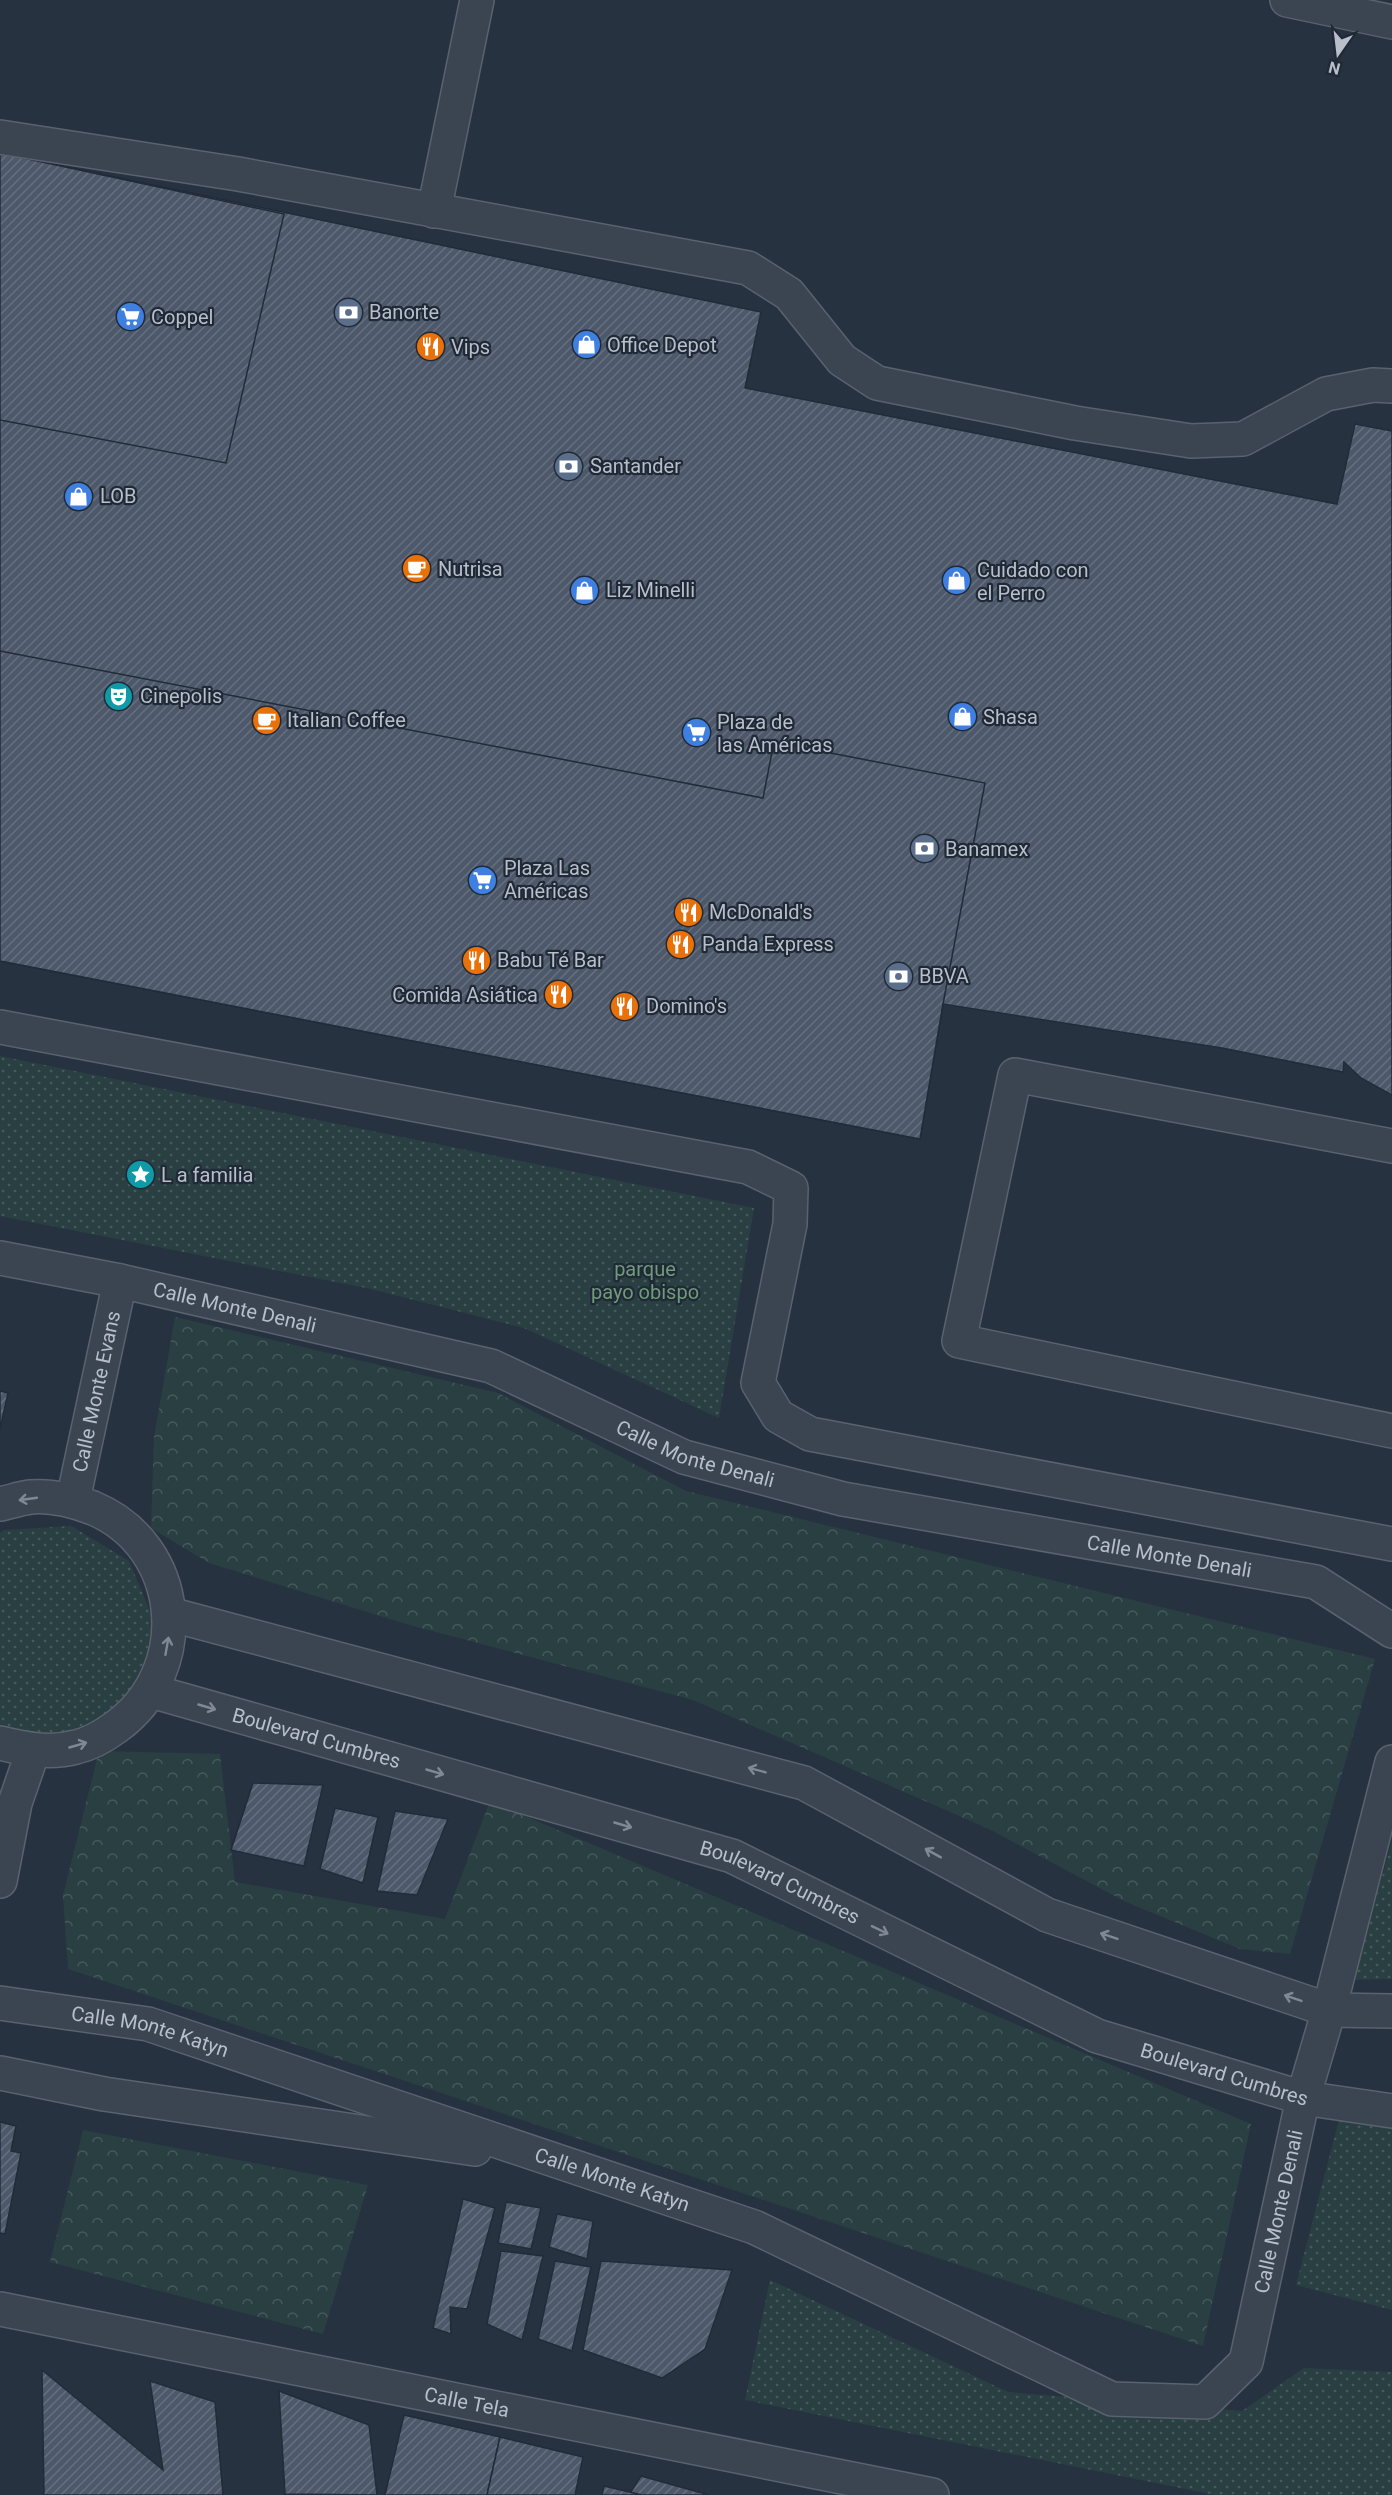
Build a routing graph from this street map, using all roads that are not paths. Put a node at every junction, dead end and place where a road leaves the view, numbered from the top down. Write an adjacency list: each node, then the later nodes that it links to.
1 (477, 0): 5 (street)
2 (1287, 0): 3 (street)
3 (1392, 22)
4 (0, 137): 5 (street)
5 (434, 211): 6 (street)
6 (1392, 386)
7 (0, 1027): 14 (street)
8 (1392, 1146): 11 (street)
9 (0, 1258): 10 (street, Calle Monte Denali)
10 (120, 1281): 12 (street, Calle Monte Evans); 16 (street, Calle Monte Denali)
11 (1392, 1431)
12 (73, 1500): 13 (street, one-way to 13); 15 (street)
13 (0, 1504)
14 (1392, 1544)
15 (169, 1614): 17 (street, one-way to 15); 23 (street, one-way to 15)
16 (1392, 1631)
17 (151, 1691): 19 (street, one-way to 17); 26 (street, Boulevard Cumbres, one-way to 26)
18 (0, 1743): 19 (street)
19 (33, 1751): 21 (street)
20 (1392, 1762): 23 (street, Calle Monte Denali)
21 (0, 1881)
22 (0, 2003): 28 (street, Calle Monte Katyn)
23 (1329, 2010): 24 (street); 26 (street, Calle Monte Denali)
24 (1392, 2011)
25 (0, 2073): 28 (street)
26 (1303, 2098): 27 (street, Boulevard Cumbres); 30 (street, Calle Monte Denali)
27 (1392, 2111)
28 (562, 2162): 30 (street, Calle Monte Katyn)
29 (0, 2309): 31 (street, Calle Tela)
30 (1205, 2402)
31 (912, 2493)

